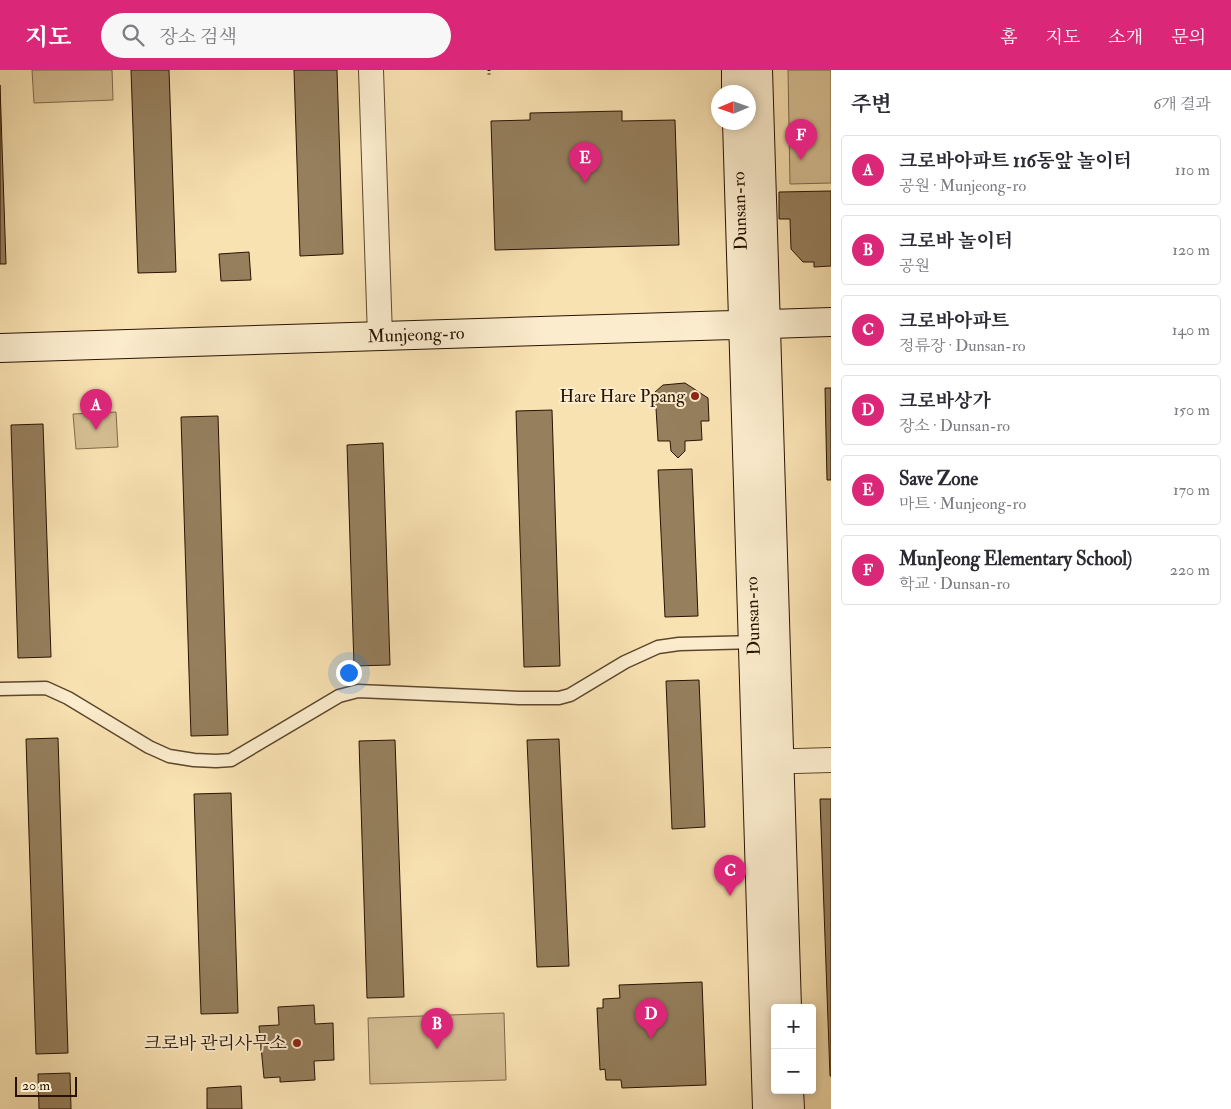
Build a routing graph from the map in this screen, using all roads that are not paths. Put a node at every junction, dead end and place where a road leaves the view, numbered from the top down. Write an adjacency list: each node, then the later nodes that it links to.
1 (371, 70): 8 (street)
2 (736, 70): 4 (main road)
3 (758, 70): 7 (main road, Dunsan-ro)
4 (736, 85)
5 (738, 130): 7 (main road, Dunsan-ro)
6 (831, 322): 7 (main road, Munjeong-ro)
7 (755, 325): 8 (main road, Munjeong-ro); 10 (main road, Dunsan-ro)
8 (380, 336): 9 (main road, Munjeong-ro)
9 (0, 348)
10 (765, 642): 11 (lane); 13 (main road, Dunsan-ro)
11 (0, 689)
12 (831, 760): 13 (street)
13 (768, 762): 14 (main road, Dunsan-ro); 16 (main road, Dunsan-ro)
14 (787, 1004)
15 (789, 1094): 17 (main road)
16 (767, 1109)
17 (790, 1109)

